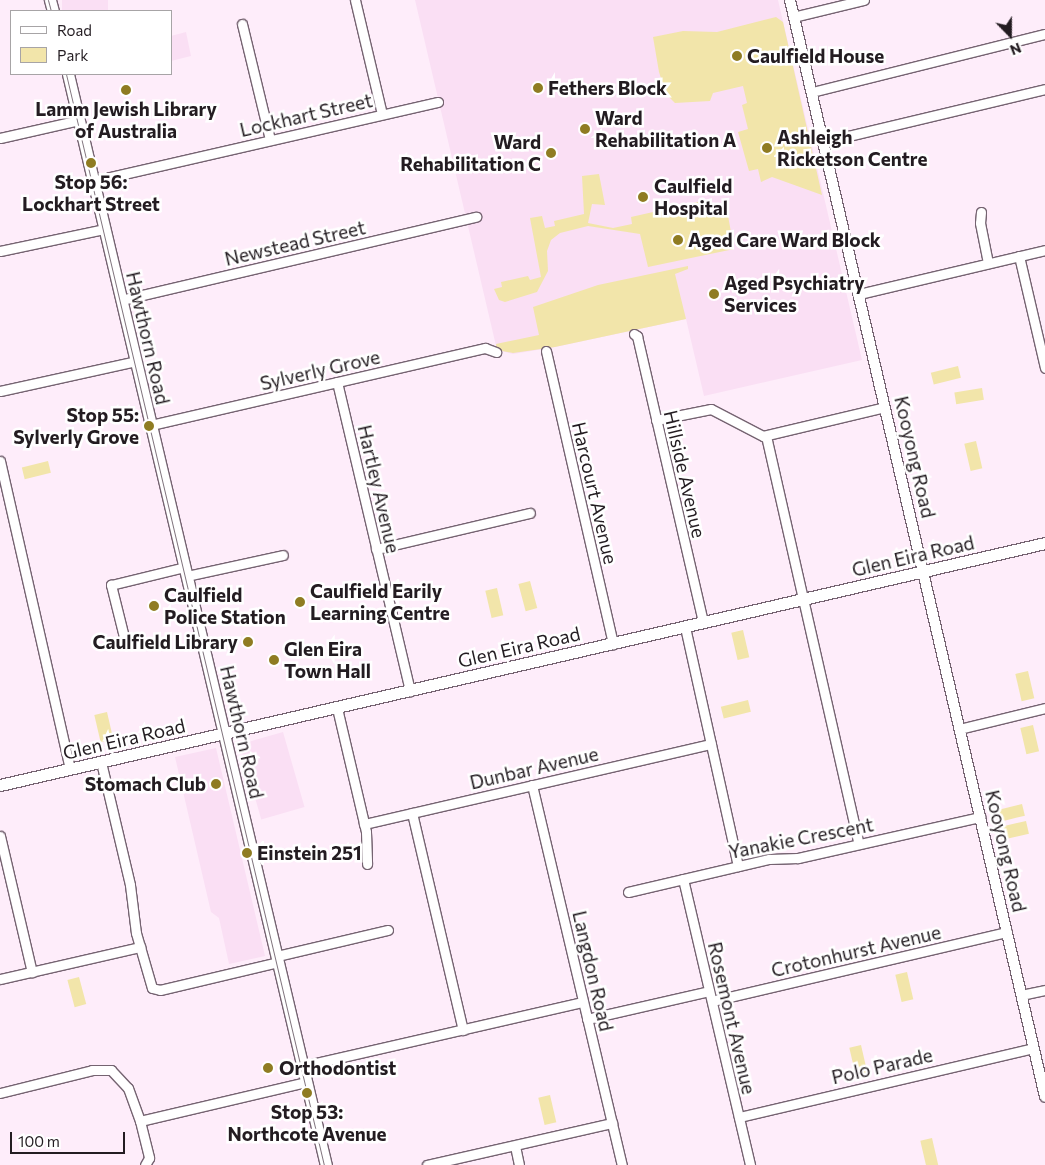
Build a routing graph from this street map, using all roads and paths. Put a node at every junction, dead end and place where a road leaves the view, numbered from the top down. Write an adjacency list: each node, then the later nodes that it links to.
1 (356, 0): 13 (street)
2 (790, 0): 4 (street, Kooyong Road)
3 (864, 0): 4 (street)
4 (794, 17): 11 (street, Kooyong Road)
5 (242, 24): 16 (street)
6 (1045, 34): 8 (street)
7 (1045, 39): 8 (street)
8 (1018, 43): 11 (street)
9 (68, 75): 14 (main road, Hawthorn Road)
10 (1045, 89): 17 (street)
11 (812, 92): 17 (street, Kooyong Road)
12 (438, 102): 13 (street, Lockhart Street)
13 (382, 114): 16 (street, Lockhart Street)
14 (79, 120): 15 (street); 18 (main road, Hawthorn Road)
15 (0, 138)
16 (270, 140): 18 (street, Lockhart Street)
17 (823, 142): 26 (street, Kooyong Road)
18 (93, 181): 21 (main road, Hawthorn Road)
19 (981, 212): 25 (street)
20 (476, 217): 27 (street, Newstead Street)
21 (104, 226): 23 (street); 27 (main road, Hawthorn Road)
22 (1045, 250): 24 (street)
23 (0, 251)
24 (1019, 256): 25 (street); 32 (street)
25 (988, 263): 26 (street)
26 (859, 294): 35 (street, Kooyong Road)
27 (121, 300): 31 (main road, Hawthorn Road)
28 (634, 334): 36 (street, Hillside Avenue)
29 (546, 351): 50 (street, Harcourt Avenue)
30 (496, 352): 33 (street, Sylverly Grove)
31 (135, 360): 34 (street); 37 (main road, Hawthorn Road)
32 (1045, 368)
33 (337, 382): 37 (street, Sylverly Grove); 42 (street, Hartley Avenue)
34 (0, 391)
35 (885, 408): 38 (street); 45 (street, Kooyong Road)
36 (656, 420): 38 (street); 47 (street, Hillside Avenue)
37 (151, 425): 44 (main road, Hawthorn Road)
38 (766, 436): 46 (street)
39 (0, 460): 58 (street)
40 (530, 513): 42 (street)
41 (1045, 543): 45 (main road, Glen Eira Road)
42 (376, 549): 51 (street, Hartley Avenue)
43 (283, 555): 44 (street)
44 (186, 572): 49 (street); 55 (main road, Hawthorn Road)
45 (923, 572): 46 (main road, Glen Eira Road); 54 (street, Kooyong Road)
46 (803, 600): 47 (main road, Glen Eira Road); 65 (street)
47 (703, 623): 48 (main road, Glen Eira Road)
48 (685, 627): 50 (main road, Glen Eira Road); 56 (street)
49 (124, 637)
50 (613, 644): 51 (main road, Glen Eira Road)
51 (410, 691): 52 (main road, Glen Eira Road)
52 (337, 708): 55 (main road, Glen Eira Road); 63 (street)
53 (1045, 708): 54 (street)
54 (959, 729): 62 (street, Kooyong Road)
55 (224, 734): 57 (main road, Glen Eira Road); 73 (main road, Hawthorn Road)
56 (711, 744): 60 (street, Dunbar Avenue); 67 (street)
57 (102, 762): 58 (main road, Glen Eira Road); 72 (street)
58 (73, 768): 59 (main road, Glen Eira Road)
59 (0, 785)
60 (532, 785): 61 (street, Dunbar Avenue); 80 (street, Langdon Road)
61 (412, 813): 63 (street, Dunbar Avenue); 82 (street)
62 (980, 817): 65 (street, Yanakie Crescent); 71 (street, Kooyong Road)
63 (364, 824): 66 (street)
64 (0, 836): 74 (street)
65 (859, 844): 67 (street, Yanakie Crescent)
66 (367, 864)
67 (738, 866): 68 (street, Yanakie Crescent)
68 (683, 879): 69 (street, Yanakie Crescent); 77 (street, Rosemont Avenue)
69 (628, 892)
70 (388, 930): 73 (street)
71 (1007, 932): 78 (street, Kooyong Road); 79 (street, Crotonhurst Avenue)
72 (140, 947): 73 (street); 74 (street)
73 (278, 959): 84 (main road, Hawthorn Road)
74 (32, 972): 75 (street)
75 (0, 980)
76 (1045, 990): 78 (street)
77 (710, 991): 79 (street, Rosemont Avenue); 81 (street)
78 (1021, 995): 83 (street, Kooyong Road)
79 (712, 1001): 88 (street, Rosemont Avenue)
80 (583, 1002): 81 (street, Langdon Road); 82 (street)
81 (587, 1019): 90 (street, Langdon Road)
82 (463, 1030): 84 (street)
83 (1033, 1048): 87 (street, Kooyong Road); 88 (street, Polo Parade)
84 (303, 1066): 85 (main road, Hawthorn Road)
85 (306, 1082): 89 (street); 93 (main road, Hawthorn Road)
86 (0, 1093): 89 (street)
87 (1045, 1097)
88 (739, 1116): 97 (street, Rosemont Avenue)
89 (140, 1121): 92 (street)
90 (612, 1123): 91 (street); 96 (street, Langdon Road)
91 (515, 1146): 94 (street); 95 (street)
92 (145, 1165)
93 (326, 1165)
94 (427, 1165)
95 (519, 1165)
96 (622, 1165)
97 (750, 1165)

